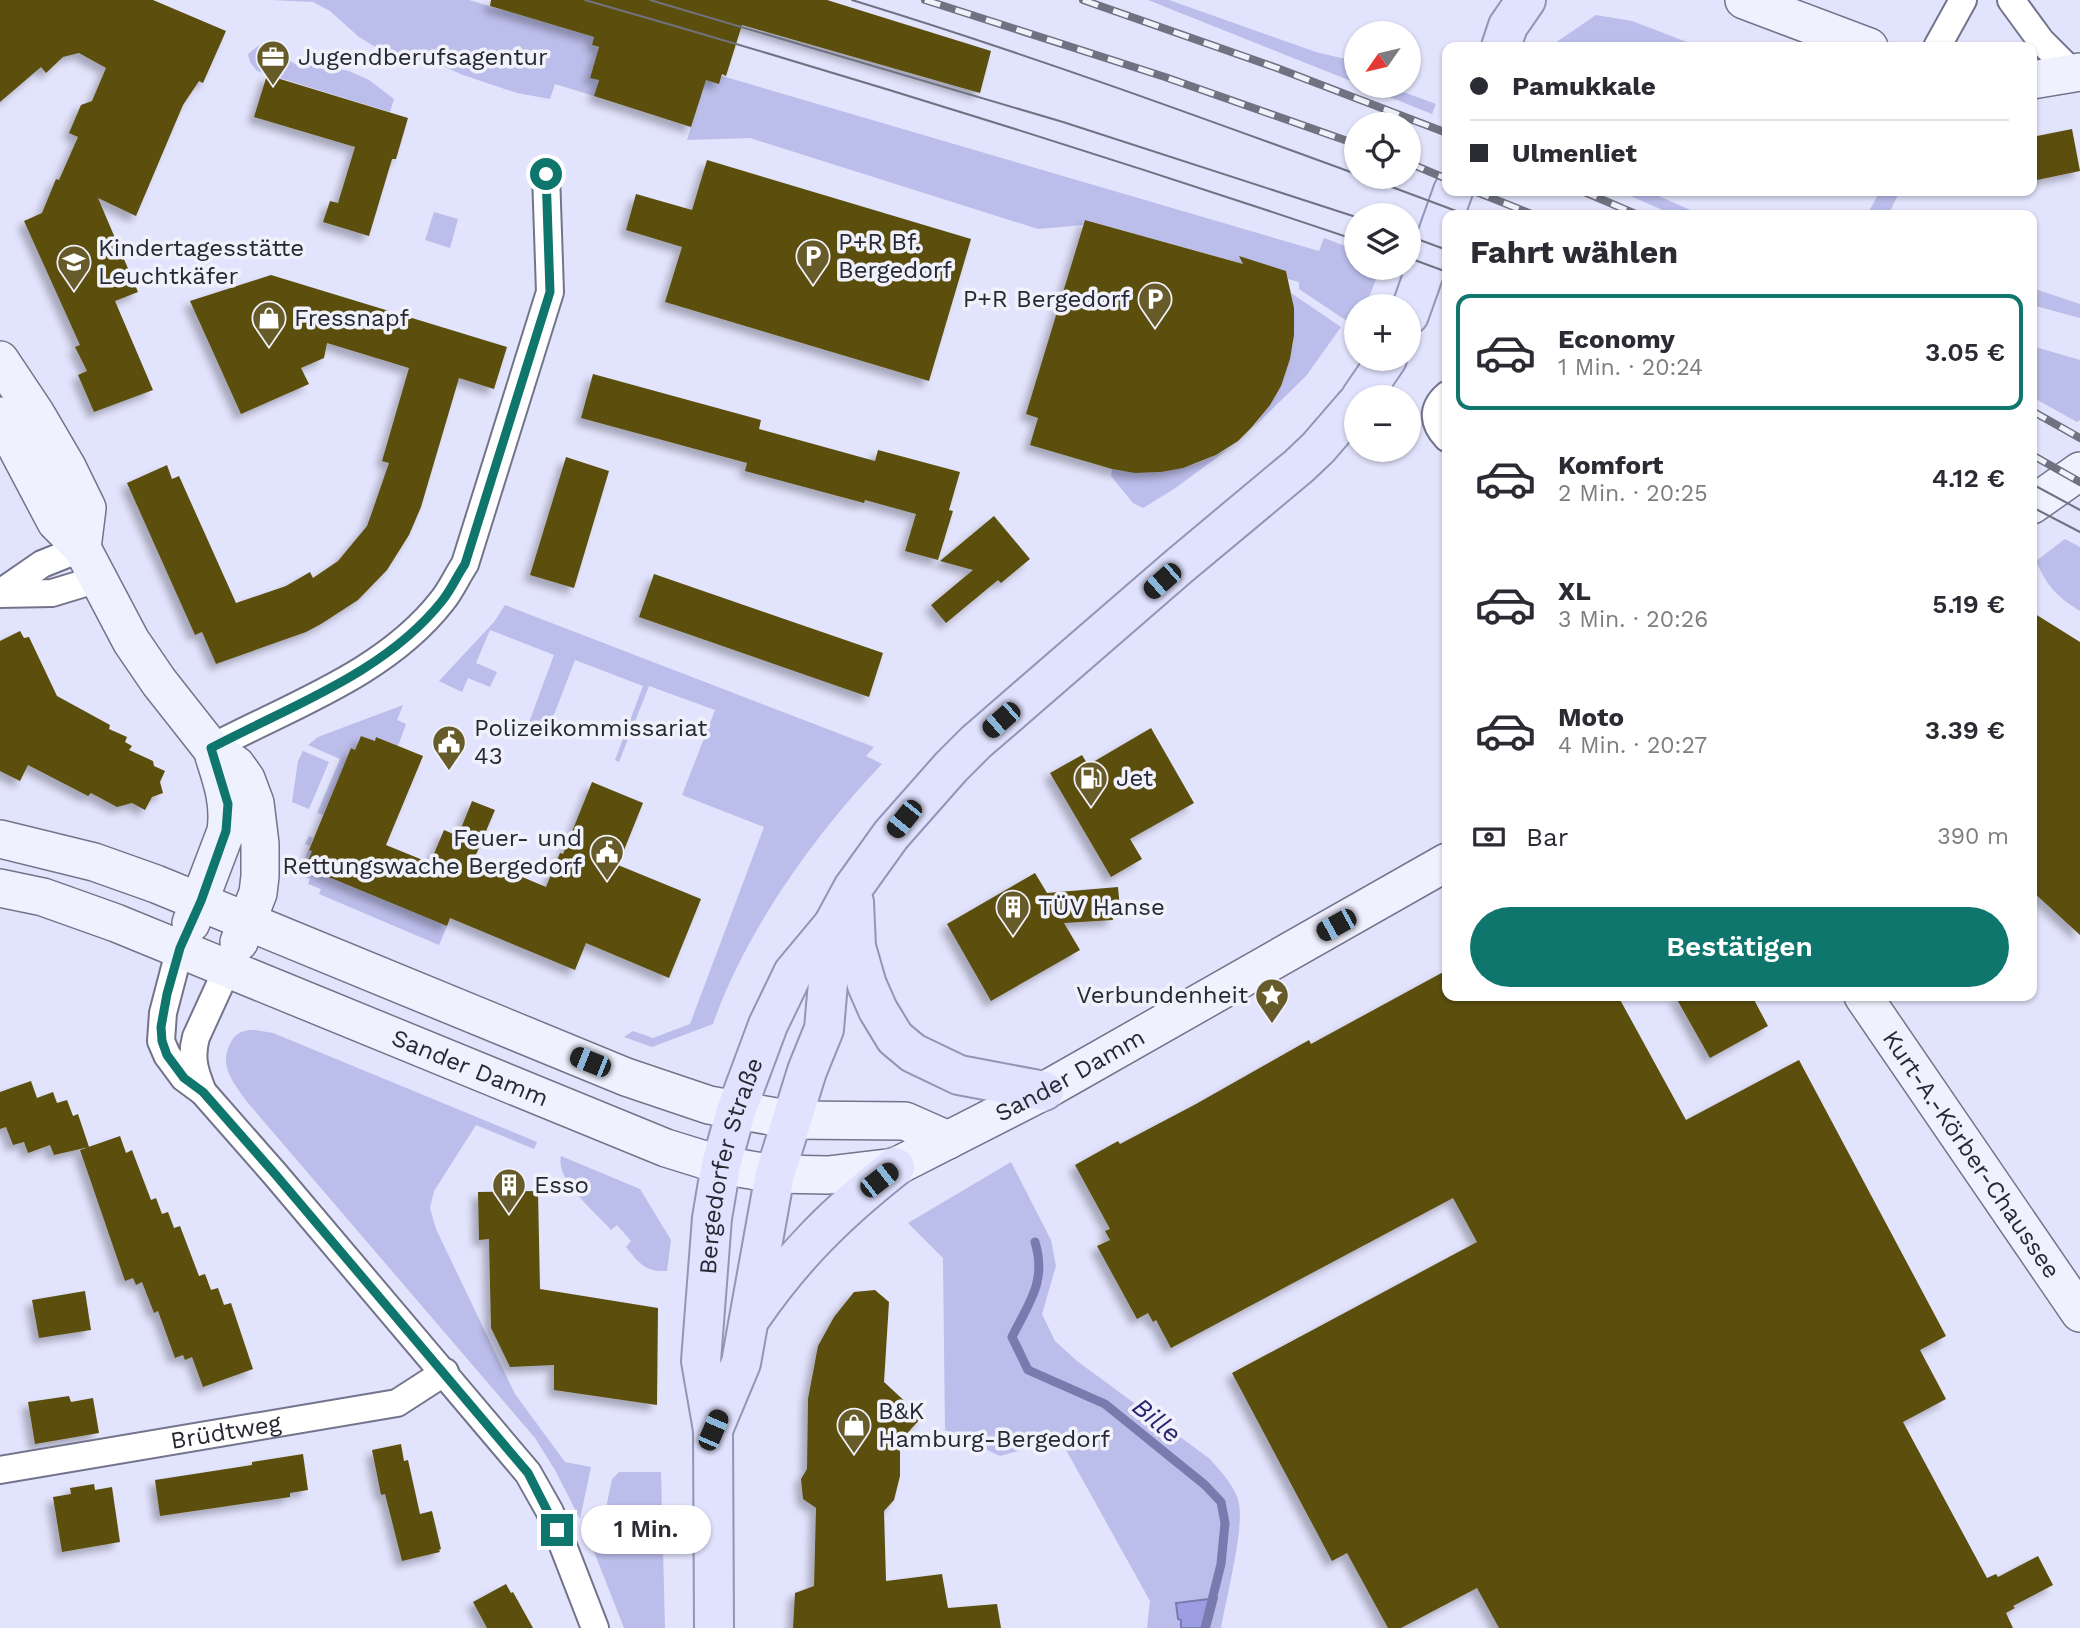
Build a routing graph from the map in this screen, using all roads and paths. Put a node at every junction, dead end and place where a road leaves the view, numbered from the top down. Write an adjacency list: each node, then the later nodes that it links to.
1 (1744, 0): 4 (main road)
2 (1963, 0): 5 (street)
3 (2011, 0): 6 (street)
4 (1856, 42)
5 (1940, 42)
6 (2077, 72): 7 (main road)
7 (2037, 79)
8 (546, 174): 20 (street)
9 (1442, 222): 10 (main road)
10 (1416, 294)
11 (0, 360): 18 (main road)
12 (1442, 401): 15 (street)
13 (0, 416): 18 (main road)
14 (1344, 418): 24 (main road, Bergedorfer Straße)
15 (1442, 432)
16 (2080, 471): 17 (main road)
17 (2037, 501)
18 (90, 564): 19 (street); 20 (main road)
19 (0, 593)
20 (211, 748): 25 (main road); 26 (main road)
21 (0, 839): 25 (main road, Sander Damm)
22 (1442, 865): 31 (main road, Sander Damm)
23 (0, 888): 28 (main road, Sander Damm)
24 (853, 888): 27 (main road, Bergedorfer Straße); 31 (main road)
25 (201, 901): 26 (main road, Sander Damm); 28 (main road)
26 (248, 921): 29 (main road); 33 (main road, Sander Damm)
27 (833, 925): 33 (main road, Bergedorfer Straße); 34 (main road, Bergedorfer Straße)
28 (180, 948): 29 (main road, Sander Damm); 32 (street)
29 (228, 967): 32 (street); 36 (main road, Sander Damm)
30 (1866, 1001): 39 (main road, Kurt-A.-Körber-Chaussee)
31 (1044, 1091): 35 (main road, Sander Damm)
32 (203, 1092): 41 (street)
33 (736, 1111): 34 (main road, Sander Damm); 36 (main road, Bergedorfer Straße)
34 (793, 1120): 35 (main road, Sander Damm); 38 (main road, Bergedorfer Straße)
35 (948, 1140): 37 (main road, Sander Damm)
36 (721, 1165): 38 (main road, Sander Damm); 42 (main road, Bergedorfer Straße)
37 (895, 1167): 38 (main road, Sander Damm); 40 (main road)
38 (775, 1174): 40 (main road, Bergedorfer Straße)
39 (2080, 1313)
40 (747, 1324): 42 (main road, Bergedorfer Straße)
41 (444, 1373): 43 (street, Brüdtweg); 44 (street)
42 (713, 1430): 45 (main road, Bergedorfer Straße)
43 (0, 1471)
44 (594, 1628)
45 (714, 1628)

